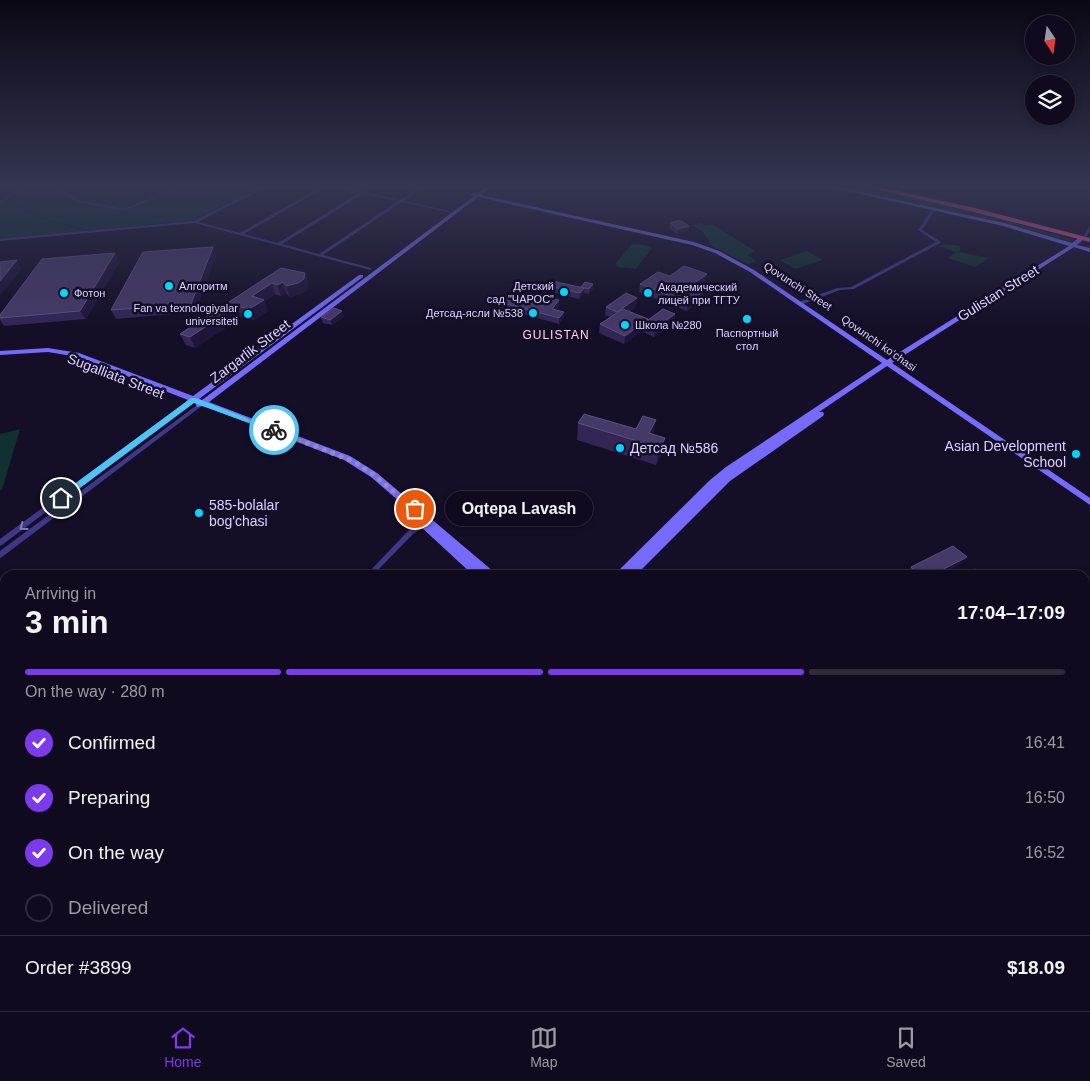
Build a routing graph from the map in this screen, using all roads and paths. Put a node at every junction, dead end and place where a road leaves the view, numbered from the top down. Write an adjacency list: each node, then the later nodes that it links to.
1 (85, 232): 14 (street)
2 (234, 232): 12 (street)
3 (244, 232): 12 (street)
4 (298, 232): 15 (street)
5 (355, 232): 17 (street)
6 (424, 232): 18 (main road, Zargarlik Street)
7 (640, 232): 19 (main road)
8 (652, 232): 19 (main road, Qovunchi Street)
9 (923, 232): 19 (street)
10 (1047, 232): 13 (main road)
11 (1064, 232): 13 (highway)
12 (241, 234): 15 (street)
13 (1085, 238): 16 (main road); 21 (main road, Gulistan Street)
14 (0, 240)
15 (279, 244): 17 (street)
16 (1090, 250)
17 (320, 256): 18 (street)
18 (374, 270): 22 (main road, Zargarlik Street)
19 (802, 302): 21 (main road, Qovunchi Street)
20 (0, 354): 22 (main road, Sugalliata Street)
21 (891, 363): 25 (main road, Qovunchi ko'chasi); 26 (main road, Qovunchi ko'chasi); 34 (main road, Gulistan Street); 35 (main road, Gulistan Street)
22 (195, 403): 23 (street, Zargarlik Street); 24 (street, Zargarlik Street); 27 (main road, Sugalliata Street)
23 (125, 451): 24 (street); 28 (street, Zargarlik Street, one-way to 28)
24 (134, 454): 29 (street, Zargarlik Street)
25 (1090, 496)
26 (1090, 502)
27 (426, 522): 31 (street); 32 (main road, Sugalliata Street); 33 (main road, Sugalliata Street)
28 (1, 542): 29 (street)
29 (10, 547): 30 (street, Zargarlik Street)
30 (0, 555)
31 (374, 570)
32 (474, 570)
33 (485, 570)
34 (624, 570)
35 (635, 570)

